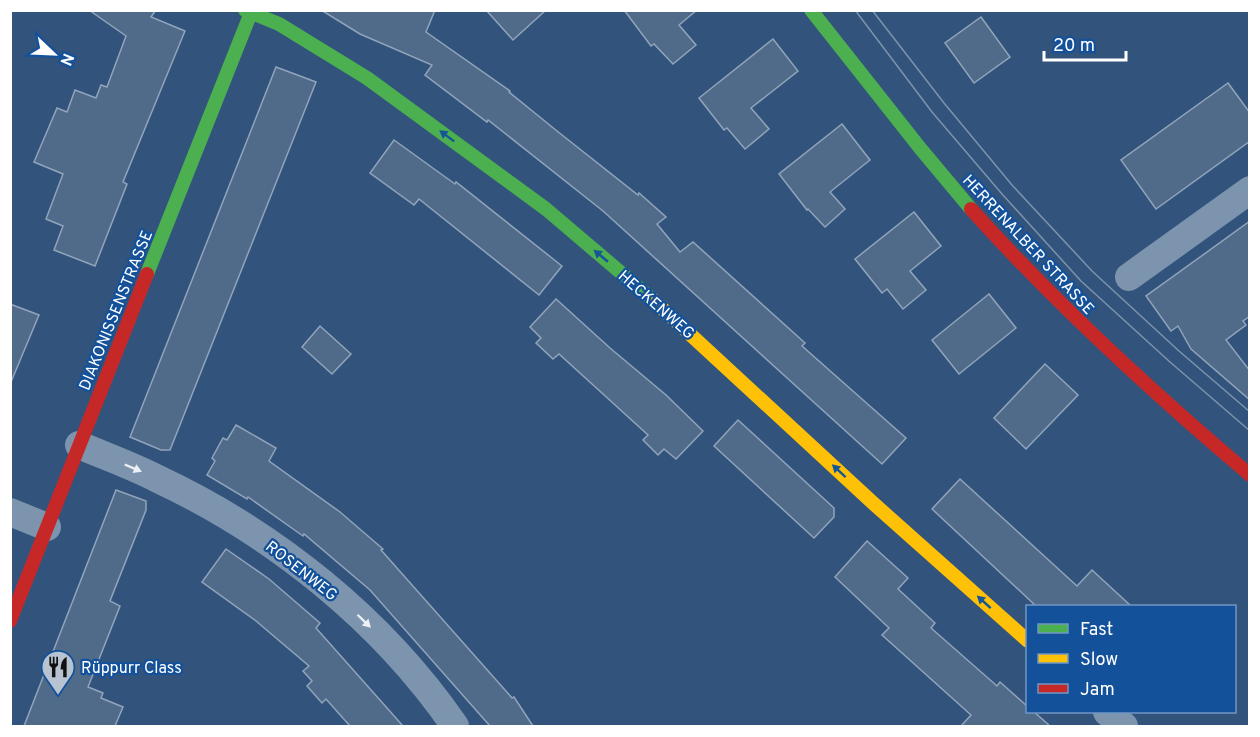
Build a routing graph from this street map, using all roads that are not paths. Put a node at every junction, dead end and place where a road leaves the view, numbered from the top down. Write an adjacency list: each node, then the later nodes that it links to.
1 (811, 10): 6 (street, HERRENALBER STRASSE)
2 (249, 11): 5 (street, DIAKONISSENSTRASSE); 10 (street, HECKENWEG, one-way to 2)
3 (1250, 189): 4 (street)
4 (1129, 277)
5 (79, 446): 8 (street, DIAKONISSENSTRASSE); 12 (street, ROSENWEG, one-way to 12)
6 (1250, 475)
7 (10, 512): 8 (street)
8 (47, 527): 9 (street, DIAKONISSENSTRASSE)
9 (10, 621)
10 (1026, 638)
11 (1109, 713): 13 (street)
12 (455, 726)
13 (1124, 726)

